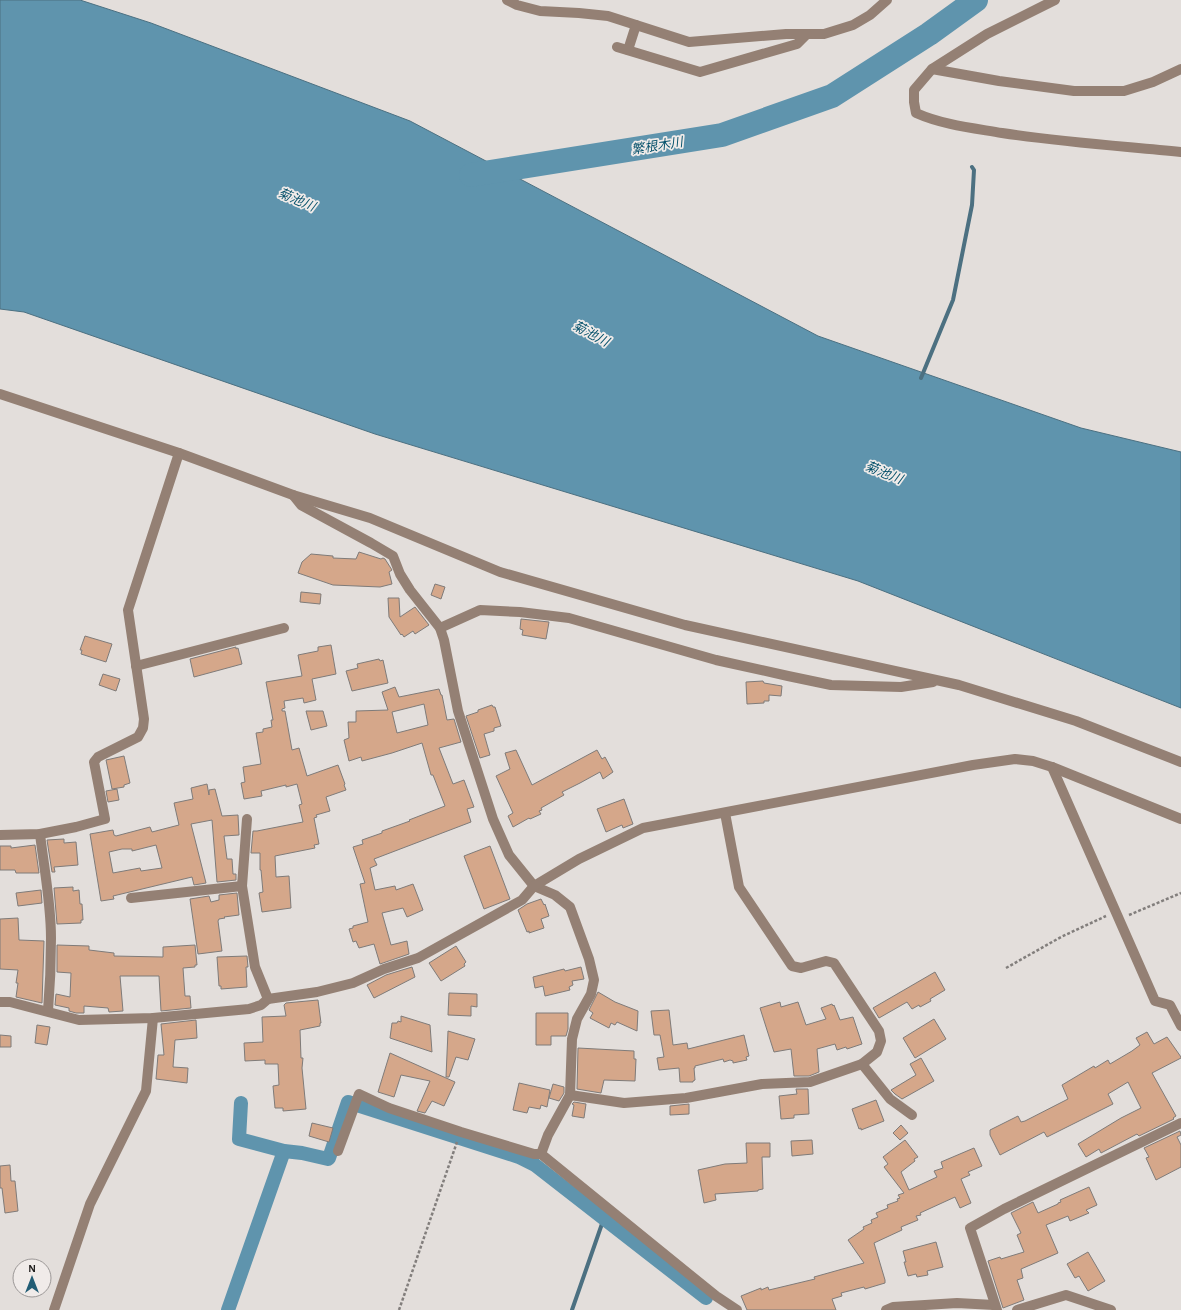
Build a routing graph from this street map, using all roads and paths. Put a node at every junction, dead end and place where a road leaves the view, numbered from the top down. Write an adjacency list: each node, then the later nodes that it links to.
1 (507, 0): 4 (street)
2 (887, 0): 5 (street)
3 (1055, 0): 8 (street)
4 (636, 25): 5 (street); 7 (street)
5 (807, 34): 7 (street)
6 (617, 47): 7 (street)
7 (628, 50)
8 (932, 69): 9 (street); 10 (street)
9 (1181, 69)
10 (1181, 152)
11 (0, 394): 12 (street)
12 (180, 453): 13 (street); 16 (street)
13 (293, 494): 15 (street); 17 (street)
14 (284, 628): 16 (street)
15 (440, 628): 17 (street); 26 (street)
16 (136, 666): 23 (street)
17 (937, 681): 18 (street)
18 (1181, 762)
19 (1052, 767): 20 (street); 22 (street); 29 (street)
20 (725, 813): 26 (street); 36 (street)
21 (247, 819): 25 (street)
22 (1181, 819)
23 (40, 834): 24 (street); 33 (street)
24 (0, 835)
25 (242, 886): 28 (street); 31 (street)
26 (534, 886): 31 (street); 37 (street)
27 (1181, 893): 29 (path)
28 (131, 898)
29 (1118, 916): 30 (path); 35 (street)
30 (1006, 968)
31 (268, 999): 34 (street)
32 (0, 1002): 33 (street)
33 (48, 1011): 34 (street)
34 (154, 1018): 45 (street)
35 (1181, 1026)
36 (862, 1064): 37 (street); 38 (street)
37 (570, 1095): 42 (street)
38 (912, 1115)
39 (1181, 1123): 44 (street)
40 (458, 1140): 46 (path)
41 (338, 1151): 42 (street)
42 (542, 1154): 47 (street)
43 (1084, 1306): 49 (street); 50 (street)
44 (996, 1308): 48 (street)
45 (54, 1310)
46 (399, 1310)
47 (738, 1310)
48 (886, 1310)
49 (1017, 1310)
50 (1111, 1310)

